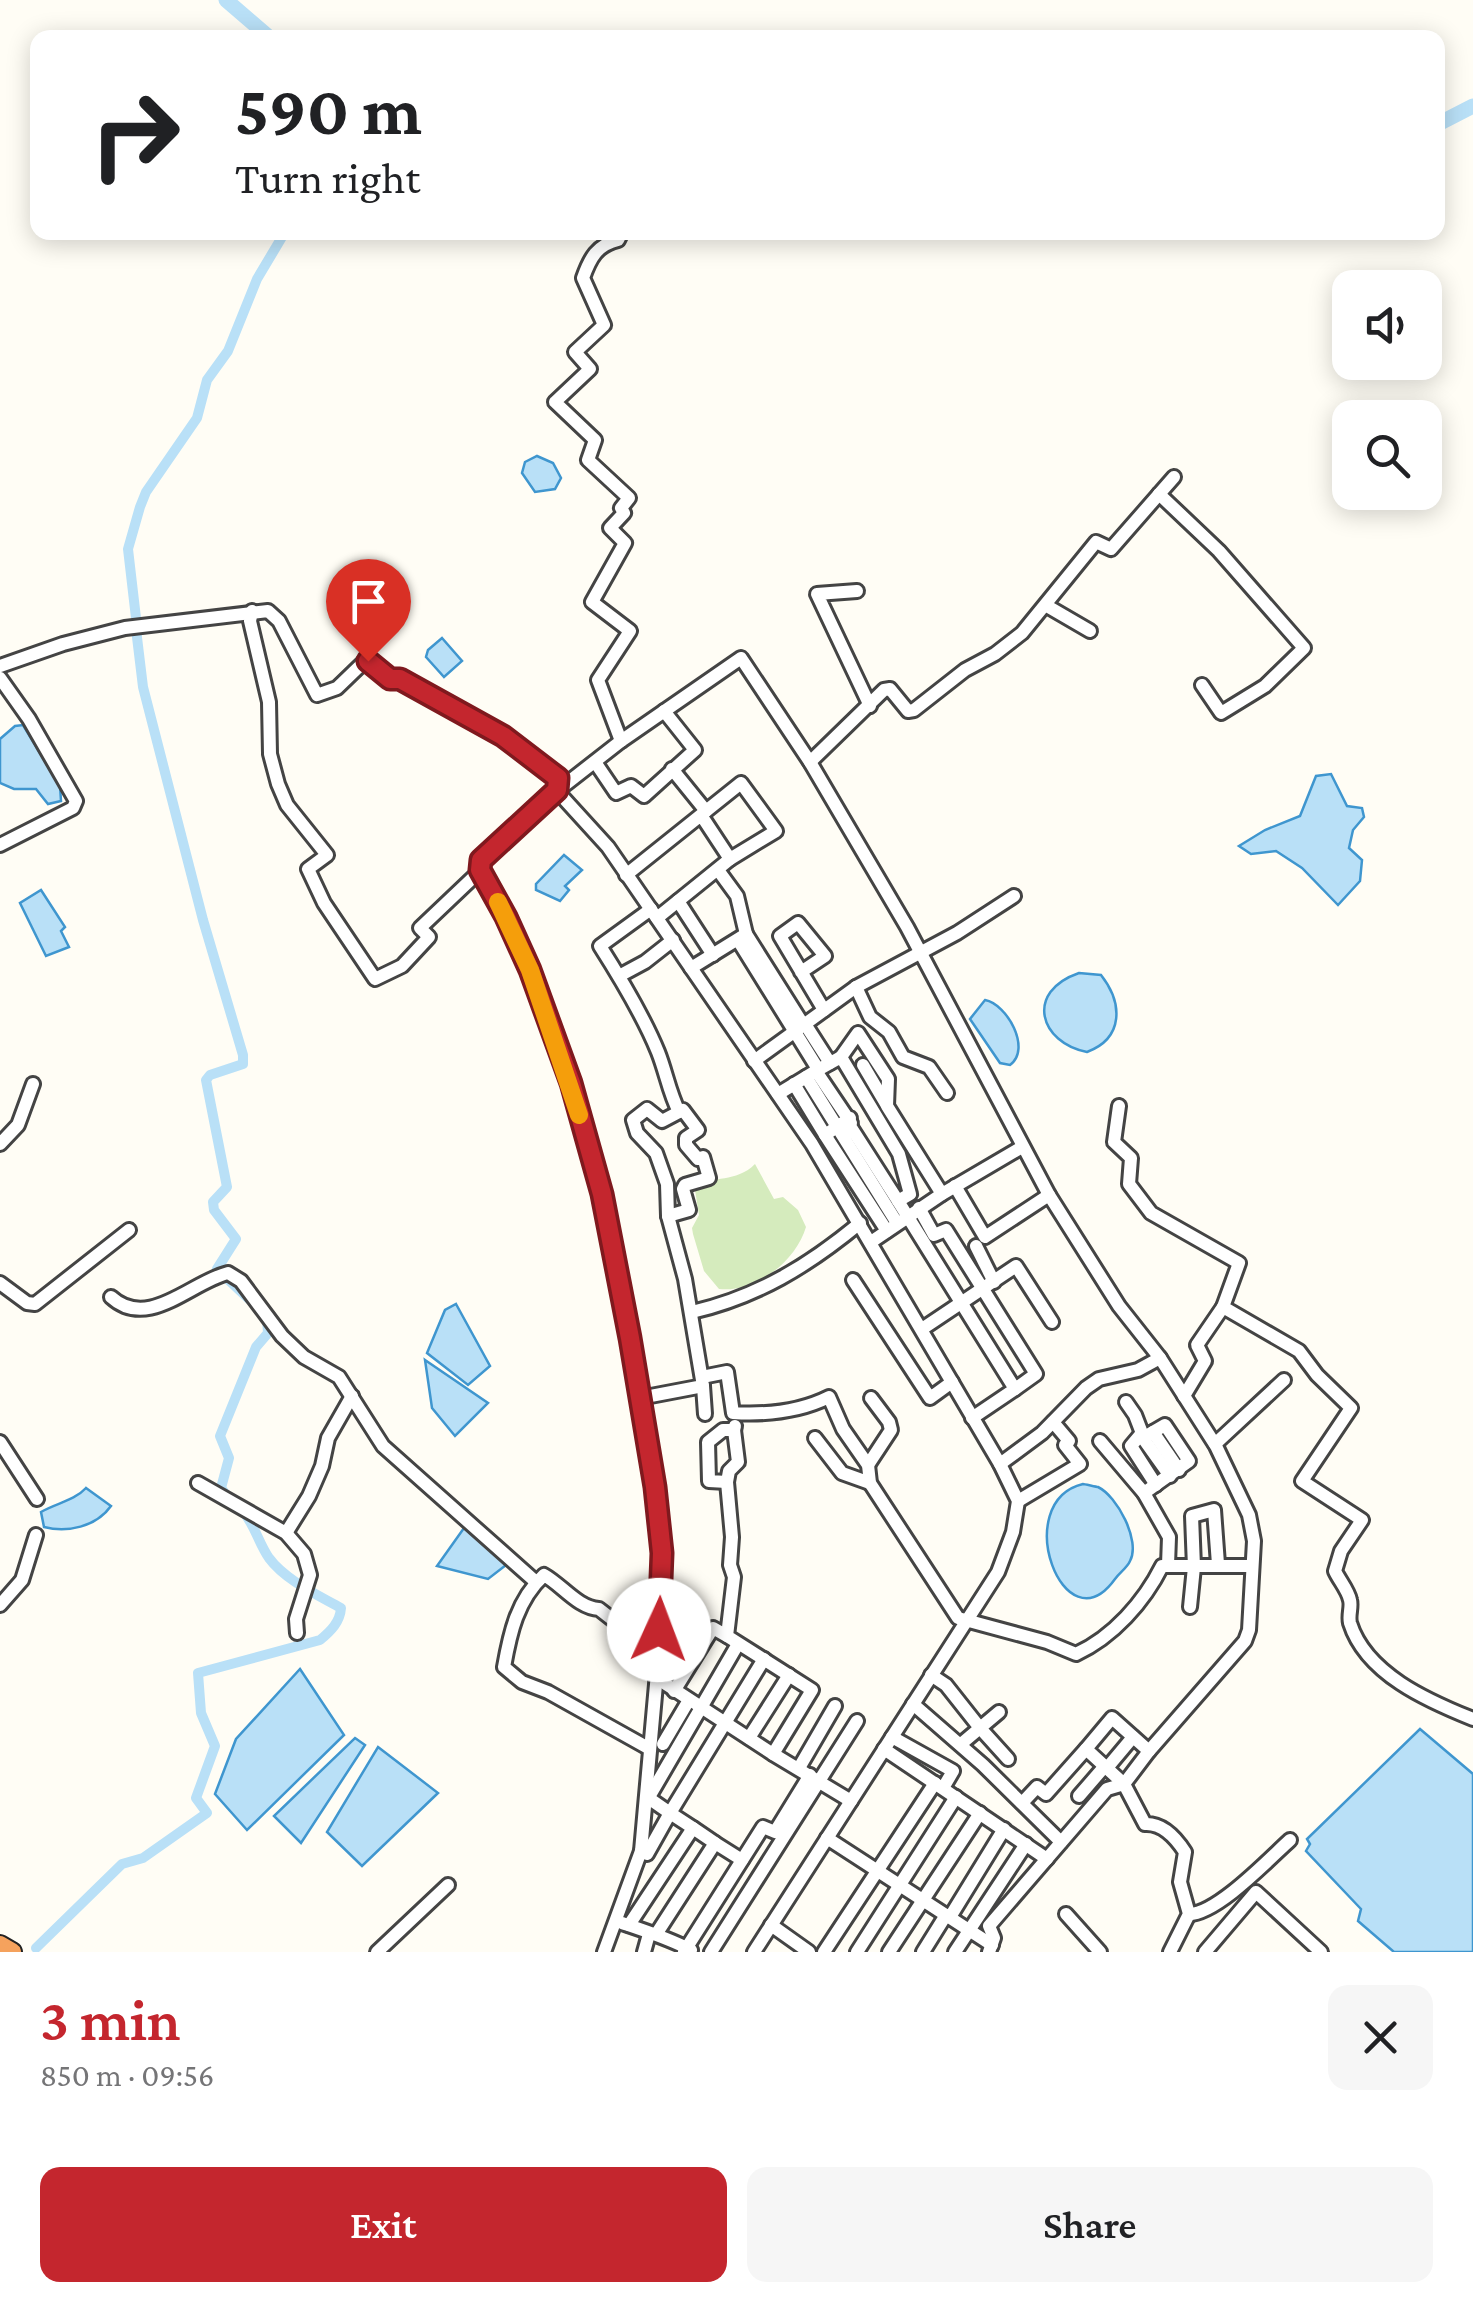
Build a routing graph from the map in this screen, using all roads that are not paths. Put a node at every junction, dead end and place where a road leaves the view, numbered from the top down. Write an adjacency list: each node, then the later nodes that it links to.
1 (618, 240): 13 (street)
2 (1174, 476): 3 (street)
3 (1159, 494): 5 (street); 10 (street)
4 (857, 592): 11 (street)
5 (1047, 606): 7 (street); 11 (street)
6 (252, 611): 8 (street); 17 (street); 21 (street)
7 (1090, 632)
8 (0, 666)
9 (0, 678): 19 (street)
10 (1202, 685)
11 (870, 706): 15 (street)
12 (664, 711): 13 (street); 15 (street); 16 (street)
13 (620, 740): 14 (street)
14 (595, 762): 16 (street); 17 (street)
15 (810, 762): 29 (street)
16 (672, 769): 18 (street)
17 (557, 790): 21 (street); 23 (street)
18 (704, 813): 20 (street); 20 (street); 23 (street)
19 (0, 846)
20 (730, 860): 22 (street)
21 (480, 870): 77 (street)
22 (718, 870): 25 (street); 27 (street)
23 (626, 875): 26 (street)
24 (1014, 896): 29 (street)
25 (678, 901): 26 (street); 30 (street)
26 (654, 914): 28 (street); 33 (street)
27 (742, 937): 30 (street); 36 (street)
28 (673, 940): 31 (street); 33 (street)
29 (921, 952): 34 (street); 50 (street)
30 (713, 955): 31 (street)
31 (691, 968): 37 (street)
32 (802, 972): 35 (street)
33 (619, 976): 45 (street)
34 (856, 987): 35 (street); 41 (street)
35 (824, 1010): 36 (street)
36 (801, 1028): 37 (street); 39 (street)
37 (754, 1061): 42 (street)
38 (863, 1065): 43 (street)
39 (817, 1070): 42 (street); 43 (street); 46 (street); 47 (street); 48 (street)
40 (33, 1084): 49 (street)
41 (947, 1093)
42 (778, 1094): 56 (street)
43 (888, 1106): 51 (street)
44 (1119, 1106): 66 (street)
45 (679, 1112): 55 (street); 55 (street)
46 (873, 1112): 47 (street); 53 (street)
47 (846, 1128): 48 (street); 53 (street); 57 (street)
48 (825, 1135): 57 (street)
49 (0, 1144)
50 (1022, 1147): 51 (street); 52 (street)
51 (948, 1190): 52 (street); 54 (street)
52 (1049, 1195): 70 (street)
53 (898, 1201): 57 (street)
54 (919, 1208): 57 (street); 63 (street)
55 (668, 1216): 67 (street)
56 (860, 1223): 59 (street); 67 (street)
57 (897, 1224): 59 (street); 65 (street)
58 (129, 1230): 62 (street)
59 (871, 1242): 69 (street)
60 (976, 1246): 63 (street)
61 (853, 1280): 73 (street)
62 (0, 1283)
63 (989, 1285): 65 (street); 68 (street); 74 (street)
64 (111, 1296): 75 (street)
65 (961, 1305): 69 (street); 74 (street)
66 (1223, 1307): 76 (street); 123 (street)
67 (692, 1312): 72 (street)
68 (1052, 1322)
69 (922, 1329): 73 (street)
70 (1160, 1358): 76 (street); 83 (street)
71 (1284, 1380): 89 (street)
72 (703, 1382): 77 (street); 80 (street); 81 (street)
73 (952, 1382): 82 (street)
74 (1014, 1389): 82 (street)
75 (352, 1396): 101 (street); 107 (street)
76 (1184, 1396): 89 (street)
77 (640, 1398): 113 (street)
78 (871, 1398): 92 (street)
79 (1126, 1402): 85 (street)
80 (705, 1414)
81 (738, 1414): 84 (street); 92 (street)
82 (972, 1418): 91 (street)
83 (1053, 1422): 91 (street); 100 (street)
84 (734, 1430): 95 (street); 95 (street)
85 (1146, 1434): 90 (street); 94 (street); 94 (street)
86 (815, 1438): 97 (street)
87 (1100, 1441): 93 (street)
88 (0, 1442): 99 (street)
89 (1215, 1444): 105 (street)
90 (1131, 1446): 93 (street); 98 (street)
91 (1000, 1464): 100 (street)
92 (868, 1465): 97 (street)
93 (1120, 1466): 98 (street)
94 (1174, 1473): 98 (street)
95 (727, 1482): 112 (street)
96 (198, 1483): 101 (street)
97 (870, 1483): 110 (street)
98 (1150, 1489): 104 (street)
99 (37, 1499)
100 (1018, 1501): 110 (street)
101 (286, 1532): 111 (street)
102 (36, 1536): 108 (street)
103 (1218, 1564): 105 (street); 106 (street); 106 (street)
104 (1168, 1566): 106 (street); 110 (street)
105 (1252, 1566): 134 (street)
106 (1194, 1567): 109 (street)
107 (536, 1582): 113 (street); 131 (street)
108 (0, 1606)
109 (1190, 1607)
110 (967, 1620): 116 (street)
111 (297, 1633)
112 (733, 1640): 114 (street); 118 (street); 119 (street)
113 (659, 1651): 117 (street)
114 (764, 1660): 115 (street); 125 (street)
115 (789, 1675): 129 (street); 135 (street)
116 (932, 1676): 120 (street); 126 (street)
117 (655, 1677): 118 (street); 131 (street)
118 (674, 1691): 119 (street)
119 (695, 1704): 125 (street); 131 (street); 142 (street)
120 (913, 1704): 127 (street); 130 (street)
121 (835, 1706): 138 (street)
122 (999, 1712): 126 (street)
123 (1473, 1719)
124 (857, 1721): 138 (street)
125 (726, 1722): 129 (street); 145 (street)
126 (980, 1728): 130 (street); 136 (street)
127 (892, 1737): 133 (street); 140 (street)
128 (1133, 1737): 132 (street); 134 (street); 137 (street)
129 (749, 1738): 135 (street)
130 (961, 1744): 144 (street)
131 (656, 1747): 142 (street)
132 (1086, 1749): 137 (street); 144 (street)
133 (884, 1750): 140 (street); 143 (street)
134 (1148, 1751): 139 (street)
135 (773, 1754): 138 (street)
136 (1008, 1758)
137 (1106, 1767): 139 (street); 141 (street)
138 (810, 1775): 143 (street); 156 (street); 176 (street)
139 (1124, 1784): 151 (street); 162 (street)
140 (944, 1789): 146 (street); 157 (street); 159 (street)
141 (1079, 1796)
142 (647, 1798): 145 (street); 154 (street)
143 (851, 1800): 149 (street)
144 (1022, 1803): 151 (street)
145 (670, 1813): 147 (street); 154 (street)
146 (980, 1813): 148 (street); 160 (street)
147 (693, 1828): 152 (street); 165 (street)
148 (1004, 1829): 153 (street); 163 (street)
149 (827, 1838): 157 (street); 166 (street)
150 (1290, 1840): 162 (street)
151 (1061, 1842): 155 (street)
152 (715, 1843): 156 (street); 168 (street)
153 (1026, 1844): 155 (street); 167 (street)
154 (641, 1851): 164 (street)
155 (1047, 1858): 170 (street)
156 (742, 1860): 171 (street)
157 (876, 1869): 159 (street); 179 (street)
158 (448, 1884): 173 (street)
159 (900, 1884): 160 (street); 180 (street)
160 (923, 1900): 163 (street); 181 (street)
161 (1066, 1914): 184 (street)
162 (1190, 1914): 185 (street)
163 (948, 1916): 167 (street); 182 (street)
164 (614, 1921): 165 (street); 174 (street)
165 (629, 1925): 168 (street)
166 (770, 1926): 177 (street); 178 (street)
167 (970, 1930): 170 (street); 183 (street)
168 (653, 1934): 171 (street); 175 (street)
169 (0, 1945): 172 (highway)
170 (991, 1948)
171 (688, 1951)
172 (12, 1952)
173 (377, 1952)
174 (604, 1952)
175 (644, 1952)
176 (712, 1952)
177 (754, 1952)
178 (808, 1952)
179 (824, 1952)
180 (857, 1952)
181 (889, 1952)
182 (922, 1952)
183 (955, 1952)
184 (1100, 1952)
185 (1170, 1952)
186 (1205, 1952): 187 (street)
187 (1321, 1952)

